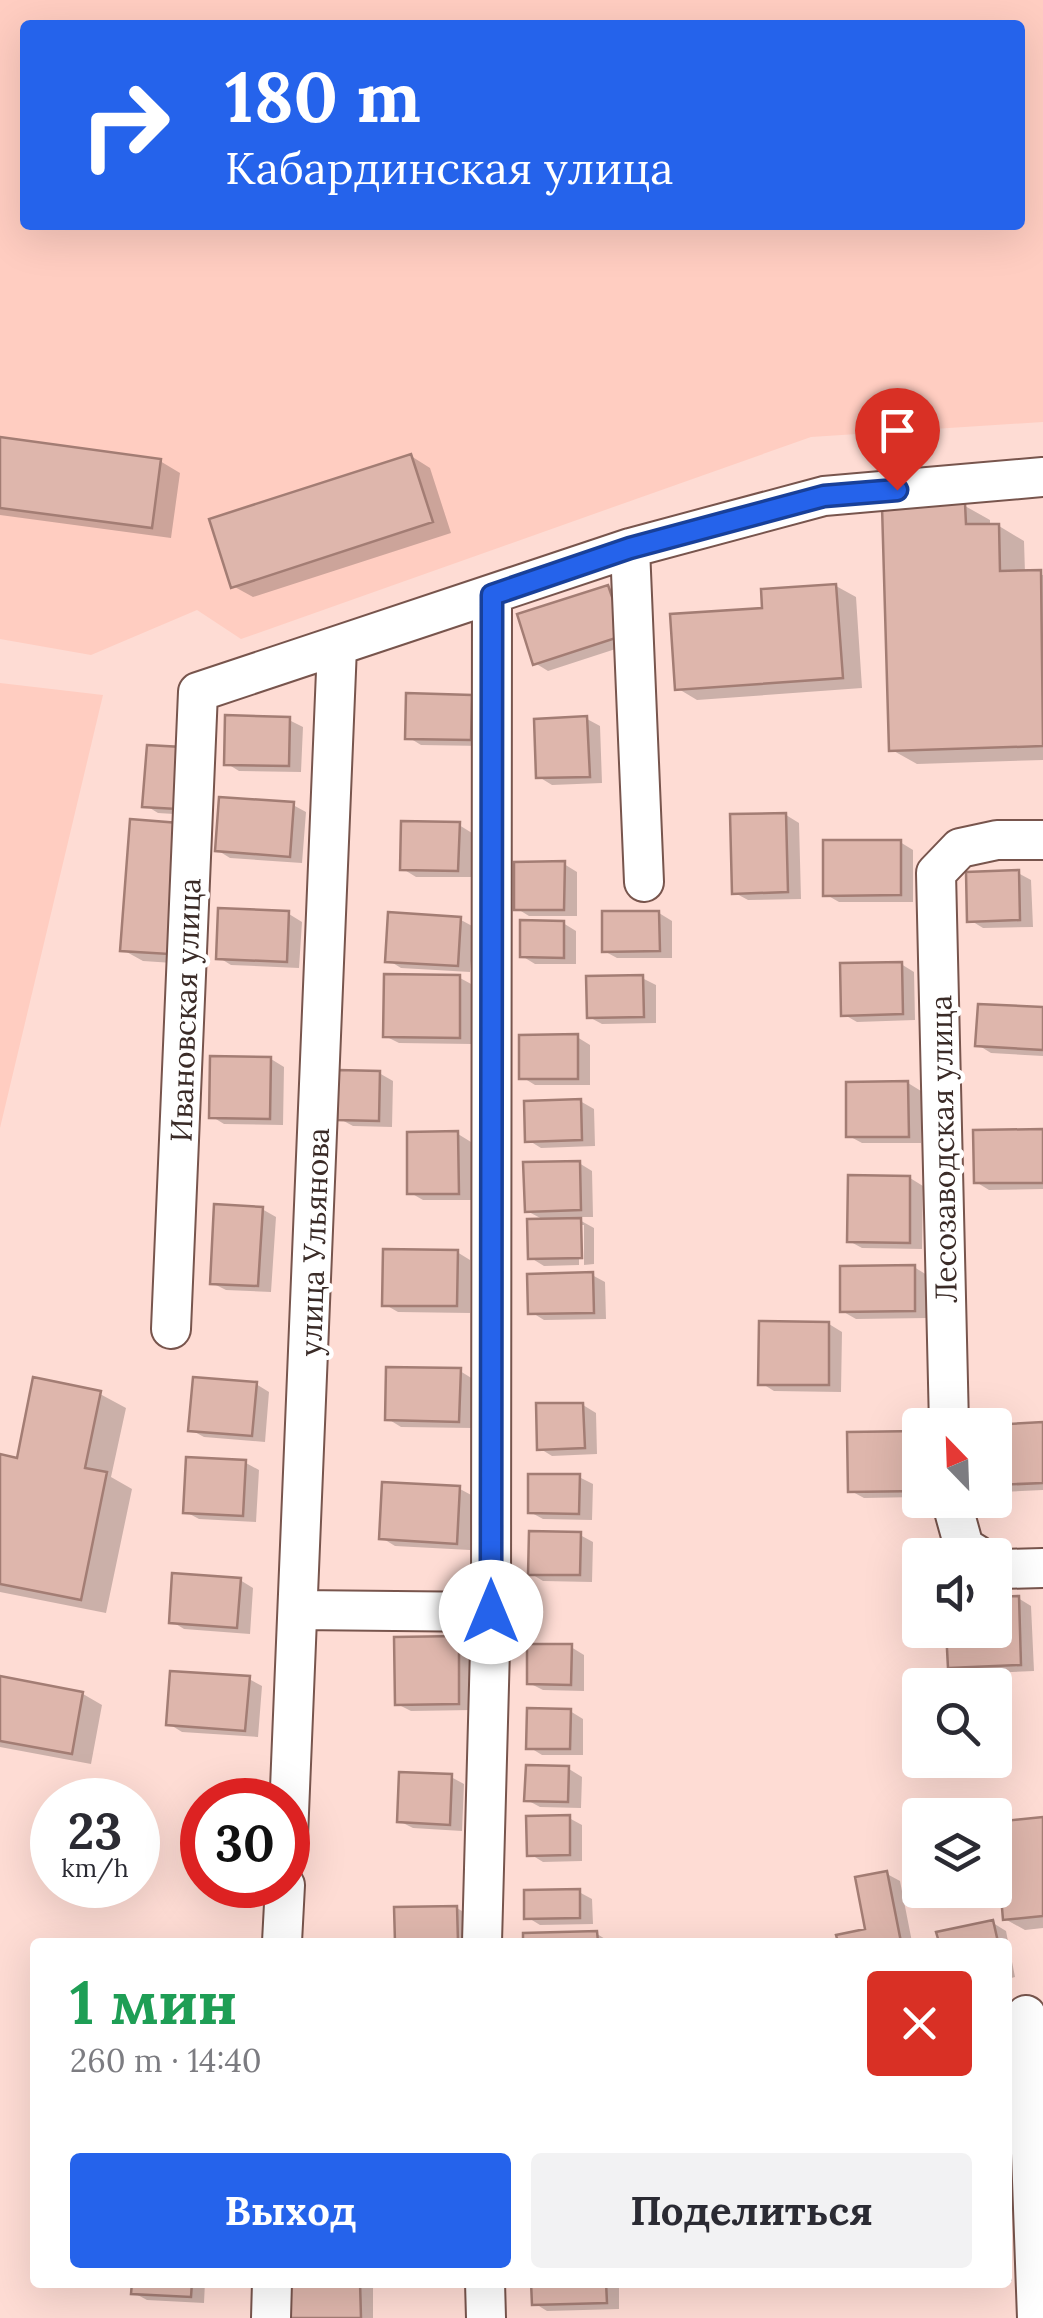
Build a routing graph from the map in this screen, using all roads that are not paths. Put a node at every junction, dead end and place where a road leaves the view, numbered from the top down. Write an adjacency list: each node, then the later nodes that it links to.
1 (1043, 477): 2 (street)
2 (630, 548): 3 (street); 6 (street)
3 (492, 595): 4 (street); 12 (street)
4 (337, 647): 7 (street, Ивановская улица); 11 (street, улица Ульянова)
5 (1043, 840): 8 (street, Лесозаводская улица)
6 (644, 882)
7 (171, 1329)
8 (949, 1408)
9 (1043, 1568): 10 (street)
10 (1012, 1569)
11 (300, 1610): 12 (street); 13 (street, улица Ульянова)
12 (491, 1612): 16 (street)
13 (291, 1778)
14 (284, 1908): 15 (street)
15 (282, 1938)
16 (482, 1938)
17 (1026, 2015): 22 (street)
18 (272, 2288): 20 (street)
19 (485, 2288): 21 (street)
20 (271, 2318)
21 (486, 2318)
22 (1038, 2318)

